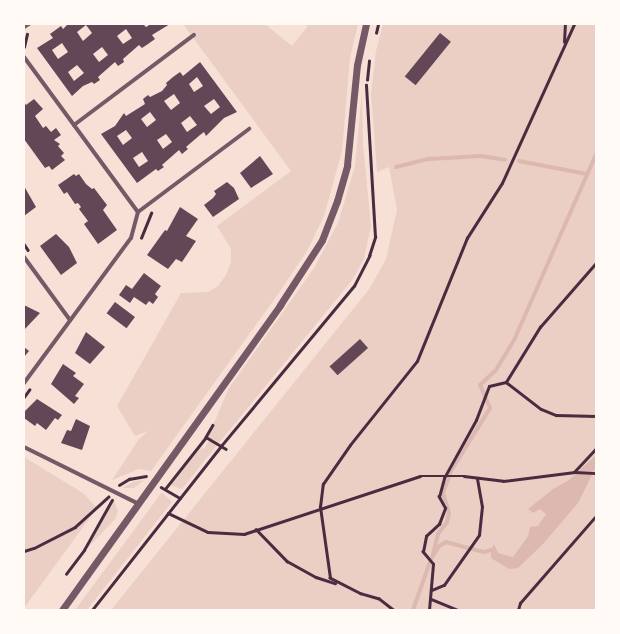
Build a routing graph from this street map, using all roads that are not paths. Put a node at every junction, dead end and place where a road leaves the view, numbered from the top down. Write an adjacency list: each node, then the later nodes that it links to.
1 (29, 24): 3 (street)
2 (366, 24): 13 (street)
3 (24, 27)
4 (194, 35): 6 (street)
5 (24, 57): 6 (street)
6 (74, 125): 8 (street)
7 (250, 129): 8 (street)
8 (138, 212): 10 (street)
9 (24, 257): 10 (street)
10 (70, 320): 11 (street)
11 (24, 384)
12 (24, 447): 13 (street)
13 (139, 504): 14 (street)
14 (62, 610)

